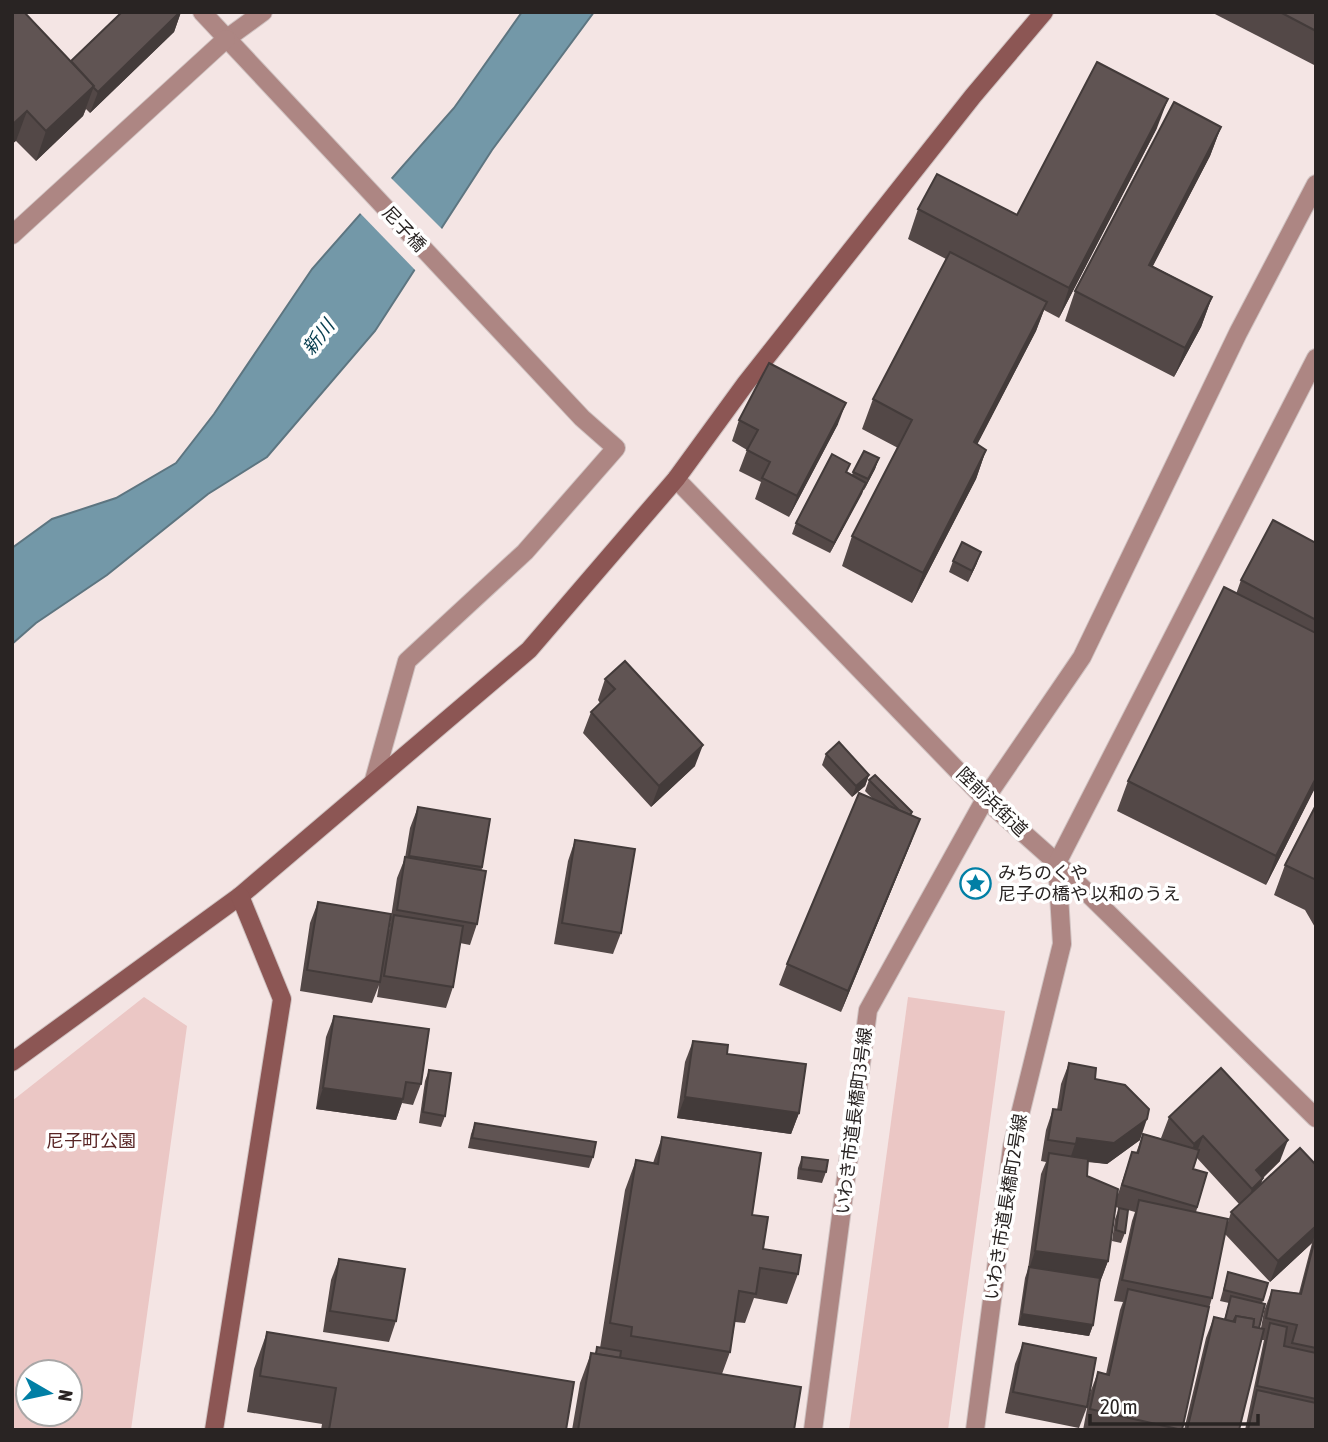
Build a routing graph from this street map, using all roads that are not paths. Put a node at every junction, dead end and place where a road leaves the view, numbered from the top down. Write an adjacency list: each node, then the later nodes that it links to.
1 (202, 12): 4 (street, 尼子橋)
2 (263, 12): 4 (street)
3 (1044, 12): 8 (street)
4 (226, 39): 6 (street); 9 (street, 尼子橋)
5 (1316, 184): 10 (street, いわき市道長橋町3号線)
6 (12, 235)
7 (1316, 358): 11 (street)
8 (676, 479): 9 (street); 10 (street, 陸前浜街道)
9 (373, 780): 12 (street)
10 (985, 799): 11 (street, 陸前浜街道); 16 (street, いわき市道長橋町3号線)
11 (1057, 863): 14 (street, 陸前浜街道); 17 (street, いわき市道長橋町2号線)
12 (240, 896): 13 (street); 15 (street)
13 (12, 1062)
14 (1316, 1118)
15 (214, 1430)
16 (813, 1430)
17 (975, 1430)

